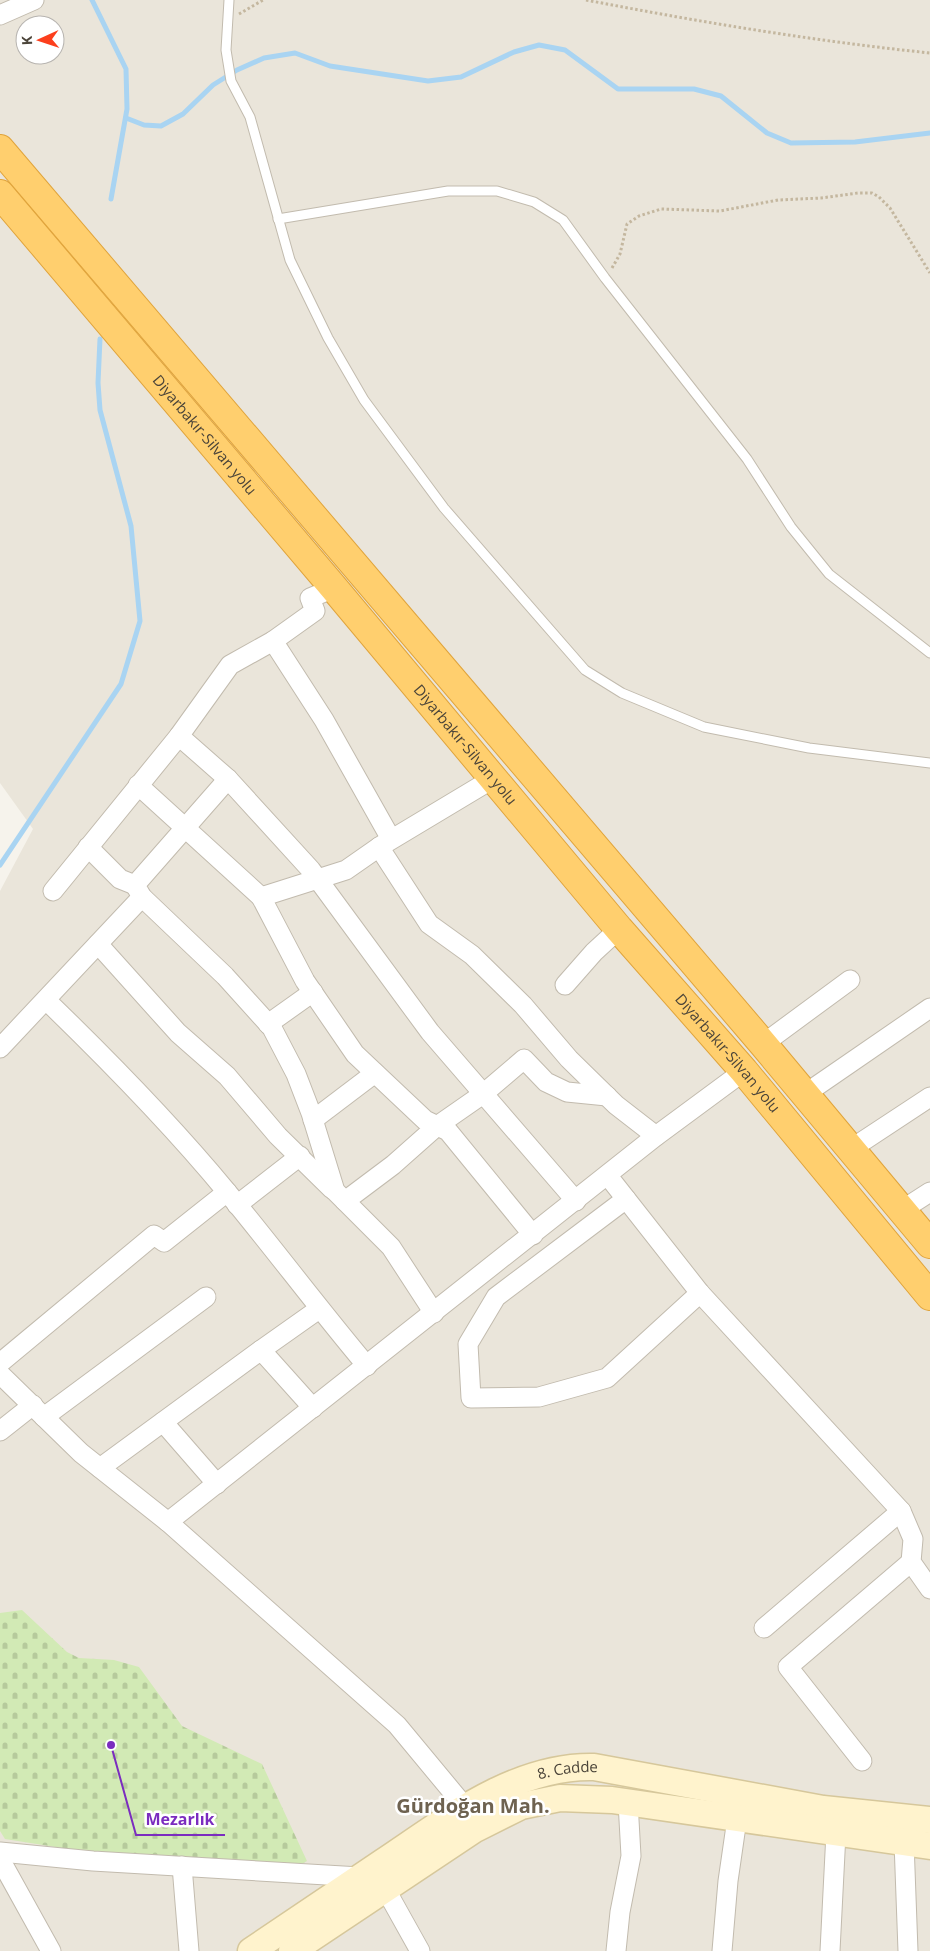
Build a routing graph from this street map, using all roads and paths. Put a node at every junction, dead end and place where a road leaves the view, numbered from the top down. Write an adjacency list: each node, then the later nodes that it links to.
1 (34, 0): 5 (street)
2 (229, 0): 6 (lane)
3 (263, 0): 6 (path)
4 (586, 0): 7 (path)
5 (0, 15)
6 (228, 21): 10 (lane)
7 (930, 53)
8 (0, 149): 36 (highway, Diyarbakır-Silvan yolu)
9 (0, 194): 13 (highway, Diyarbakır-Silvan yolu)
10 (278, 219): 12 (lane); 17 (lane)
11 (930, 273): 12 (path)
12 (605, 278): 15 (lane)
13 (334, 588): 14 (street); 18 (highway, Diyarbakır-Silvan yolu)
14 (273, 641): 16 (street); 22 (street)
15 (930, 653)
16 (179, 736): 19 (street); 20 (street)
17 (930, 763)
18 (494, 778): 22 (street); 28 (highway, Diyarbakır-Silvan yolu)
19 (228, 779): 21 (street); 24 (street)
20 (138, 785): 21 (street); 23 (street)
21 (185, 828): 26 (street); 27 (street)
22 (385, 843): 24 (street); 42 (street)
23 (88, 847): 25 (street); 26 (street)
24 (318, 880): 27 (street); 40 (street)
25 (53, 891)
26 (139, 891): 29 (street); 35 (street)
27 (261, 897): 32 (street)
28 (619, 929): 31 (street); 38 (highway, Diyarbakır-Silvan yolu)
29 (98, 944): 33 (street); 48 (street)
30 (850, 980): 36 (street)
31 (565, 985)
32 (313, 992): 35 (street); 39 (street)
33 (46, 1000): 37 (street); 52 (street)
34 (930, 1008): 41 (street)
35 (268, 1024): 44 (street)
36 (763, 1044): 41 (highway, Diyarbakır-Silvan yolu)
37 (0, 1048)
38 (744, 1071): 46 (street); 59 (highway, Diyarbakır-Silvan yolu)
39 (375, 1073): 44 (street); 45 (street)
40 (483, 1094): 42 (street); 45 (street); 54 (street)
41 (805, 1094): 47 (highway, Diyarbakır-Silvan yolu)
42 (607, 1096): 46 (street)
43 (930, 1097): 47 (street)
44 (313, 1120): 51 (street)
45 (437, 1126): 51 (street); 56 (street)
46 (656, 1136): 49 (street)
47 (851, 1149): 55 (highway, Diyarbakır-Silvan yolu)
48 (300, 1156): 51 (street); 52 (street)
49 (608, 1176): 53 (street); 54 (street)
50 (930, 1192): 55 (street)
51 (340, 1196): 62 (street)
52 (232, 1199): 61 (street); 64 (street)
53 (626, 1199): 58 (street); 58 (street)
54 (576, 1201): 56 (street)
55 (902, 1210): 57 (highway, Diyarbakır-Silvan yolu)
56 (533, 1235): 62 (street)
57 (930, 1244)
58 (700, 1293): 73 (street)
59 (930, 1296)
60 (206, 1297): 68 (street)
61 (319, 1309): 63 (street); 65 (street)
62 (434, 1313): 65 (street)
63 (261, 1350): 67 (street); 69 (street)
64 (0, 1363)
65 (367, 1366): 67 (street)
66 (0, 1374): 68 (street)
67 (313, 1408): 72 (street)
68 (39, 1411): 70 (street); 71 (street)
69 (163, 1422): 71 (street); 72 (street)
70 (0, 1430)
71 (100, 1468): 74 (street)
72 (217, 1484): 74 (street)
73 (901, 1512): 75 (street); 77 (street)
74 (168, 1522): 80 (street)
75 (911, 1562): 76 (street); 78 (street)
76 (930, 1589)
77 (764, 1628)
78 (862, 1761)
79 (628, 1802): 81 (street, 8. Cadde); 90 (street, 8. Cadde); 96 (street)
80 (465, 1807): 82 (street, 8. Cadde); 89 (street, 8. Cadde)
81 (737, 1819): 83 (street, 8. Cadde); 97 (street)
82 (930, 1820)
83 (836, 1833): 84 (street, 8. Cadde); 98 (street)
84 (904, 1842): 85 (street, 8. Cadde); 99 (street)
85 (930, 1846)
86 (0, 1852): 88 (street)
87 (0, 1859): 91 (street)
88 (182, 1866): 89 (street); 92 (street)
89 (360, 1877): 93 (street, 8. Cadde)
90 (386, 1890): 94 (street, 8. Cadde); 95 (street)
91 (51, 1951)
92 (189, 1951)
93 (251, 1951)
94 (292, 1951)
95 (420, 1951)
96 (616, 1951)
97 (722, 1951)
98 (830, 1951)
99 (908, 1951)

